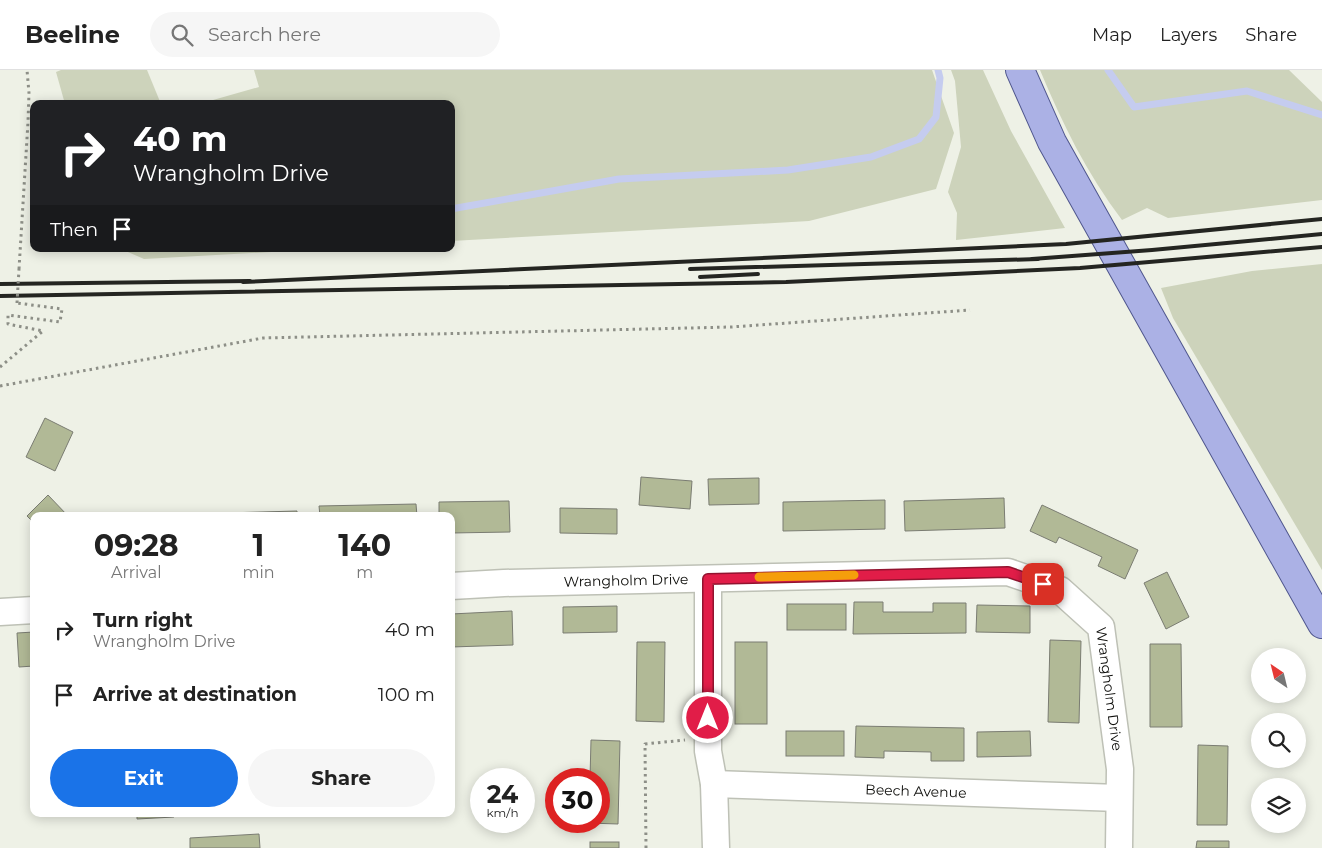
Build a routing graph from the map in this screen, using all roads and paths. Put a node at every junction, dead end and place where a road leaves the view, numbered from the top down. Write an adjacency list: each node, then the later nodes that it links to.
1 (27, 70): 4 (path, bridge)
2 (1020, 70): 10 (main road)
3 (970, 310): 5 (path)
4 (0, 367)
5 (0, 386)
6 (708, 579): 7 (street, Wrangholm Drive); 11 (street); 13 (street, Wrangholm Drive)
7 (455, 586)
8 (30, 610): 9 (street)
9 (0, 612)
10 (1322, 624)
11 (708, 738): 12 (street); 14 (path)
12 (714, 784): 13 (street, Beech Avenue); 15 (street)
13 (1119, 798): 16 (street, Wrangholm Drive)
14 (646, 848)
15 (716, 848)
16 (1119, 848)

